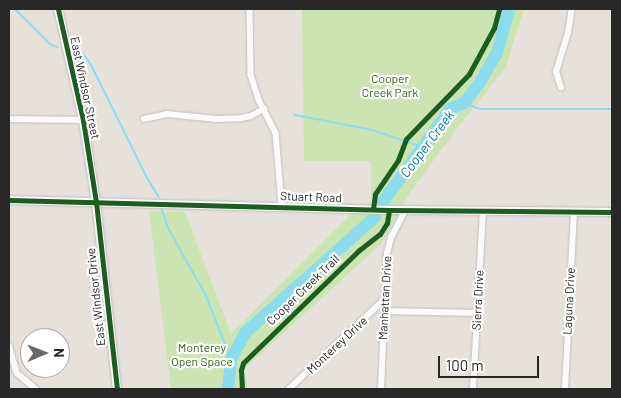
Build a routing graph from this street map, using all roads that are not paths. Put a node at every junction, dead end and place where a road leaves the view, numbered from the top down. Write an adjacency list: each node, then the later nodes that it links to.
1 (58, 9): 8 (street, East Windsor Street)
2 (250, 9): 5 (street)
3 (572, 9): 4 (street)
4 (561, 88)
5 (264, 109): 7 (street); 11 (street)
6 (9, 119): 8 (street)
7 (144, 119)
8 (83, 120): 10 (street, East Windsor Street)
9 (9, 200): 10 (street, Stuart Road)
10 (96, 202): 11 (street, Stuart Road); 21 (street, East Windsor Drive)
11 (282, 206): 12 (street, Stuart Road)
12 (406, 210): 13 (street, Stuart Road); 16 (street, Manhattan Drive)
13 (483, 210): 14 (street, Stuart Road); 18 (street, Sierra Drive)
14 (574, 212): 15 (street, Stuart Road); 25 (street, Laguna Drive)
15 (612, 212)
16 (385, 299): 17 (street, Manhattan Drive); 22 (street, Monterey Drive)
17 (385, 311): 18 (street); 23 (street, Manhattan Drive)
18 (476, 313): 24 (street, Sierra Drive)
19 (9, 345): 20 (street)
20 (36, 389)
21 (117, 389)
22 (289, 389)
23 (381, 389)
24 (473, 389)
25 (565, 389)

